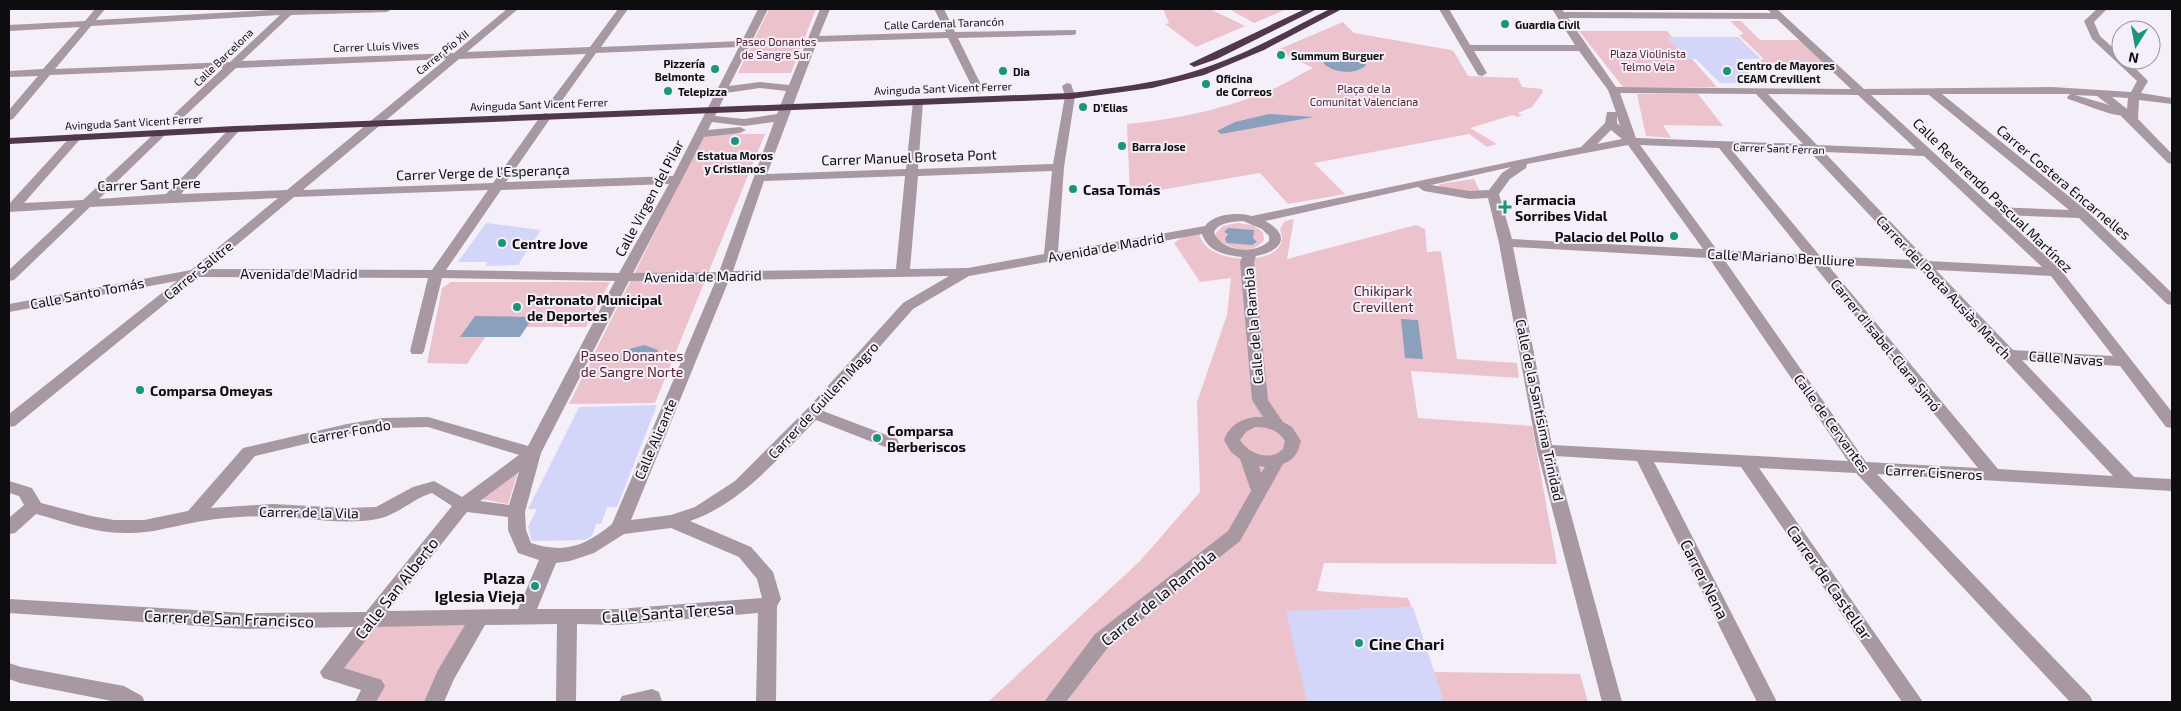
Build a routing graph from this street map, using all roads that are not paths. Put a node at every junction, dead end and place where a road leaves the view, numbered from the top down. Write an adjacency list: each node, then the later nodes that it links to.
1 (100, 9): 16 (street)
2 (387, 9): 12 (street)
3 (514, 9): 25 (street, Carrer Pío XII)
4 (622, 9): 24 (street)
5 (763, 9): 21 (street, Calle Virgen del Pilar)
6 (825, 9): 20 (street)
7 (939, 9): 19 (street)
8 (1312, 9): 36 (highway)
9 (1337, 9): 36 (highway)
10 (1444, 9): 22 (street)
11 (2102, 9): 40 (street)
12 (290, 10): 16 (street); 26 (street, Calle Barcelona)
13 (1559, 12): 14 (street); 23 (street)
14 (1687, 12): 15 (street)
15 (1776, 12): 38 (street, Calle Reverendo Pascual Martínez)
16 (90, 24): 17 (street); 27 (street)
17 (9, 28)
18 (1073, 32): 19 (street, Calle Cardenal Tarancón)
19 (952, 35): 20 (street, Calle Cardenal Tarancón); 35 (street)
20 (815, 38): 30 (street)
21 (745, 44): 24 (street, Carrer Lluis Vives); 31 (street, Calle Virgen del Pilar)
22 (1466, 48): 23 (street); 28 (street)
23 (1582, 48): 32 (street)
24 (592, 50): 25 (street, Carrer Lluis Vives); 46 (street)
25 (458, 55): 26 (street, Carrer Lluis Vives); 47 (street, Carrer Pío XII)
26 (235, 64): 27 (street, Carrer Lluis Vives); 50 (street, Calle Barcelona)
27 (45, 72): 29 (street, Carrer Lluis Vives); 48 (street)
28 (1482, 73)
29 (9, 74)
30 (800, 74): 31 (street); 43 (street)
31 (729, 75): 44 (street, Calle Virgen del Pilar)
32 (1613, 90): 33 (street); 52 (street); 59 (street)
33 (1758, 90): 38 (street); 62 (street, Carrer del Poeta Ausiàs March)
34 (2052, 90): 37 (street); 39 (street); 45 (street)
35 (979, 91): 36 (highway, Avinguda Sant Vicent Ferrer); 43 (highway, Avinguda Sant Vicent Ferrer)
36 (1069, 91): 42 (highway, Avinguda Sant Vicent Ferrer); 67 (street)
37 (1931, 91): 38 (street); 80 (street, Carrer Costera Encarnelles)
38 (1861, 92): 64 (street, Calle Reverendo Pascual Martínez)
39 (2093, 92): 40 (street); 45 (street); 49 (street)
40 (2134, 96): 41 (street); 49 (street)
41 (2172, 101)
42 (918, 102): 43 (highway, Avinguda Sant Vicent Ferrer); 68 (street)
43 (788, 103): 44 (highway, Avinguda Sant Vicent Ferrer); 44 (street); 55 (street)
44 (714, 105): 46 (highway, Avinguda Sant Vicent Ferrer); 57 (street, Calle Virgen del Pilar)
45 (2102, 106): 49 (street)
46 (549, 112): 47 (highway, Avinguda Sant Vicent Ferrer); 51 (highway, Avinguda Sant Vicent Ferrer); 73 (street)
47 (386, 114): 50 (highway, Avinguda Sant Vicent Ferrer); 51 (street, Carrer Salitre)
48 (9, 117)
49 (2132, 121): 66 (street)
50 (171, 123): 54 (highway, Avinguda Sant Vicent Ferrer)
51 (374, 123): 53 (highway, Avinguda Sant Vicent Ferrer); 74 (street, Carrer Salitre)
52 (1611, 124): 59 (street); 63 (street)
53 (235, 129): 56 (highway, Avinguda Sant Vicent Ferrer); 76 (street)
54 (9, 132)
55 (777, 132): 57 (street, Calle Virgen del Pilar); 70 (street)
56 (161, 133): 58 (highway, Avinguda Sant Vicent Ferrer); 77 (street)
57 (700, 134): 71 (street, Calle Virgen del Pilar)
58 (76, 137): 60 (highway, Avinguda Sant Vicent Ferrer); 78 (street)
59 (1631, 141): 61 (street, Carrer Sant Ferran); 63 (street, Carrer Sant Ferran); 85 (street, Calle de Cervantes)
60 (9, 142)
61 (1723, 146): 62 (street, Carrer Sant Ferran); 88 (street, Carrer d'Isabel-Clara Simó)
62 (1813, 149): 64 (street, Carrer Sant Ferran); 90 (street, Carrer del Poeta Ausiàs March)
63 (1584, 150): 65 (street, Carrer Sant Ferran)
64 (1927, 153): 79 (street, Calle Reverendo Pascual Martínez)
65 (1528, 160): 69 (street); 75 (street)
66 (2172, 160)
67 (1058, 167): 68 (street, Carrer Manuel Broseta Pont); 86 (street)
68 (911, 172): 70 (street, Carrer Manuel Broseta Pont); 91 (street)
69 (1475, 172): 72 (street); 75 (street)
70 (760, 178): 96 (street)
71 (677, 180): 73 (street, Carrer Verge de l'Esperança); 98 (street, Calle Virgen del Pilar)
72 (1410, 186): 75 (street); 81 (street)
73 (497, 187): 74 (street, Carrer Verge de l'Esperança); 95 (street)
74 (290, 194): 76 (street, Carrer Sant Pere); 94 (street, Carrer Salitre)
75 (1493, 194): 83 (street, Calle de la Santísima Trinidad)
76 (170, 198): 77 (street, Carrer Sant Pere)
77 (87, 202): 78 (street, Carrer Sant Pere); 87 (street)
78 (11, 208)
79 (1990, 211): 80 (street); 93 (street, Calle Reverendo Pascual Martínez)
80 (2082, 214): 99 (street, Carrer Costera Encarnelles)
81 (1254, 219): 82 (street, Avenida de Madrid); 84 (street)
82 (1208, 228): 84 (street); 86 (street, Avenida de Madrid)
83 (1506, 243): 85 (street, Calle Mariano Benlliure); 111 (street, Calle de la Santísima Trinidad)
84 (1250, 253): 104 (street, Calle de la Rambla)
85 (1713, 254): 88 (street, Calle Mariano Benlliure); 117 (street, Calle de Cervantes)
86 (1051, 256): 92 (street, Avenida de Madrid)
87 (28, 258): 89 (street); 97 (street)
88 (1815, 258): 90 (street, Calle Mariano Benlliure); 118 (street, Carrer d'Isabel-Clara Simó)
89 (9, 260)
90 (1923, 264): 93 (street, Calle Mariano Benlliure); 102 (street, Carrer del Poeta Ausiàs March)
91 (903, 272): 92 (street, Avenida de Madrid); 96 (street, Avenida de Madrid)
92 (968, 272): 105 (street, Carrer de Guillem Magro)
93 (2055, 272): 103 (street, Calle Reverendo Pascual Martínez)
94 (195, 273): 95 (street, Avenida de Madrid); 100 (street, Calle Santo Tomás); 106 (street, Carrer Salitre)
95 (436, 274): 98 (street, Avenida de Madrid); 101 (street)
96 (724, 276): 98 (street, Avenida de Madrid); 129 (street, Calle Alicante)
97 (9, 277)
98 (624, 277): 112 (street, Calle Virgen del Pilar)
99 (2172, 301)
100 (9, 308)
101 (417, 351)
102 (2007, 354): 103 (street, Calle Navas); 119 (street, Carrer del Poeta Ausiàs March)
103 (2125, 362): 107 (street, Calle Reverendo Pascual Martínez)
104 (1260, 400): 108 (street, Calle de la Rambla); 109 (street, Calle de la Rambla)
105 (813, 413): 110 (street); 127 (street, Carrer de Guillem Magro)
106 (9, 422)
107 (2172, 423)
108 (1246, 424): 109 (street); 114 (street)
109 (1278, 426): 115 (street)
110 (891, 443)
111 (1545, 450): 113 (street, Carrer Cisneros); 146 (street, Calle de la Santísima Trinidad)
112 (533, 453): 123 (street, Calle San Alberto); 125 (street); 126 (street, Carrer Fondo)
113 (1642, 456): 116 (street, Carrer Cisneros); 147 (street, Carrer Nena)
114 (1248, 458): 115 (street); 122 (street)
115 (1277, 460): 122 (street, Carrer de la Rambla)
116 (1746, 461): 117 (street, Carrer Cisneros); 148 (street, Carrer de Castellar)
117 (1861, 468): 118 (street, Carrer Cisneros); 149 (street, Calle de Cervantes)
118 (1993, 475): 119 (street, Carrer Cisneros)
119 (2130, 483): 120 (street, Carrer Cisneros)
120 (2172, 485)
121 (9, 487): 124 (street)
122 (1259, 491): 145 (street, Carrer de la Rambla)
123 (463, 505): 125 (street, Carrer de la Vila); 126 (street, Carrer de la Vila); 136 (street, Calle San Alberto)
124 (33, 507): 126 (street, Carrer de la Vila); 128 (street)
125 (516, 512): 130 (street)
126 (194, 516)
127 (672, 521): 129 (street, Carrer de Guillem Magro); 131 (street)
128 (9, 528)
129 (619, 528): 130 (street, Calle Alicante)
130 (550, 556): 135 (street)
131 (768, 605): 133 (street, Calle Santa Teresa); 144 (street)
132 (9, 606): 136 (street, Carrer de San Francisco)
133 (567, 616): 135 (street, Calle Santa Teresa); 141 (street)
134 (479, 618): 135 (street, Carrer de San Francisco); 136 (street, Carrer de San Francisco); 140 (street)
135 (524, 618)
136 (372, 619): 139 (street, Calle San Alberto)
137 (13, 677): 138 (street)
138 (135, 702)
139 (365, 702)
140 (434, 702)
141 (566, 702)
142 (630, 702): 143 (street)
143 (652, 702)
144 (766, 702)
145 (1054, 702)
146 (1612, 702)
147 (1768, 702)
148 (1913, 702)
149 (2083, 702)

